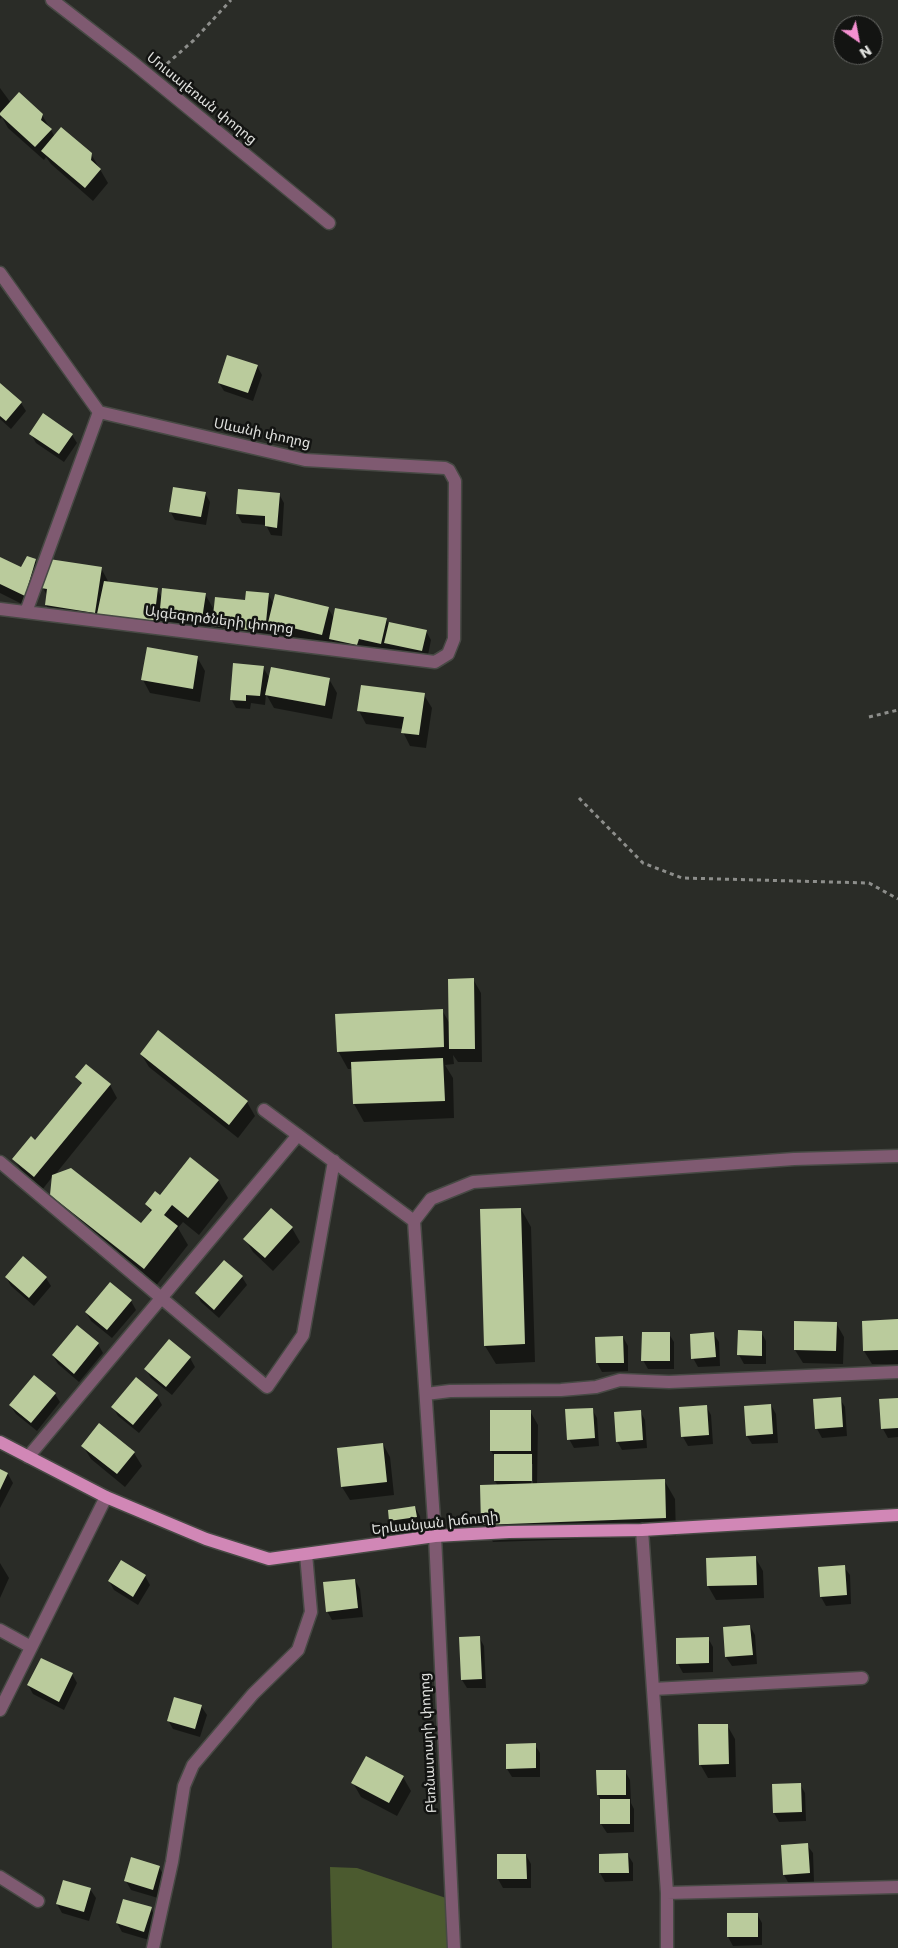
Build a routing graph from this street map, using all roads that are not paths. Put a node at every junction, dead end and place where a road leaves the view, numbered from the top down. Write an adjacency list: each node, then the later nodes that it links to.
1 (52, 0): 2 (street, Մուսալեռան փողոց)
2 (329, 223)
3 (0, 274): 4 (street)
4 (99, 412): 6 (street); 7 (street, Սևանի փողոց)
5 (0, 609): 6 (street, Այգեգործների փողոց)
6 (26, 612): 7 (street, Այգեգործների փողոց)
7 (435, 662)
8 (264, 1110): 9 (street)
9 (298, 1135): 11 (street); 14 (street)
10 (898, 1156): 13 (street)
11 (334, 1161): 13 (street); 14 (street)
12 (0, 1162): 14 (street)
13 (414, 1221): 16 (street, Բեռնատարի փողոց)
14 (162, 1297): 18 (street)
15 (898, 1372): 16 (street)
16 (426, 1394): 22 (street, Բեռնատարի փողոց)
17 (0, 1442): 18 (main road, Երևանյան խճուղի)
18 (28, 1457): 19 (main road, Երևանյան խճուղի)
19 (106, 1497): 23 (main road, Երևանյան խճուղի); 25 (street)
20 (898, 1515): 21 (main road, Երևանյան խճուղի)
21 (642, 1530): 22 (main road, Երևանյան խճուղի); 27 (street)
22 (435, 1536): 23 (main road, Երևանյան խճուղի); 34 (street, Բեռնատարի փողոց)
23 (306, 1554): 33 (street)
24 (0, 1630): 25 (street)
25 (31, 1647): 28 (street)
26 (862, 1678): 27 (street)
27 (653, 1689): 31 (street)
28 (0, 1710)
29 (0, 1877): 32 (street)
30 (898, 1887): 31 (street)
31 (667, 1893): 35 (street)
32 (38, 1901)
33 (154, 1948)
34 (454, 1948)
35 (666, 1948)

